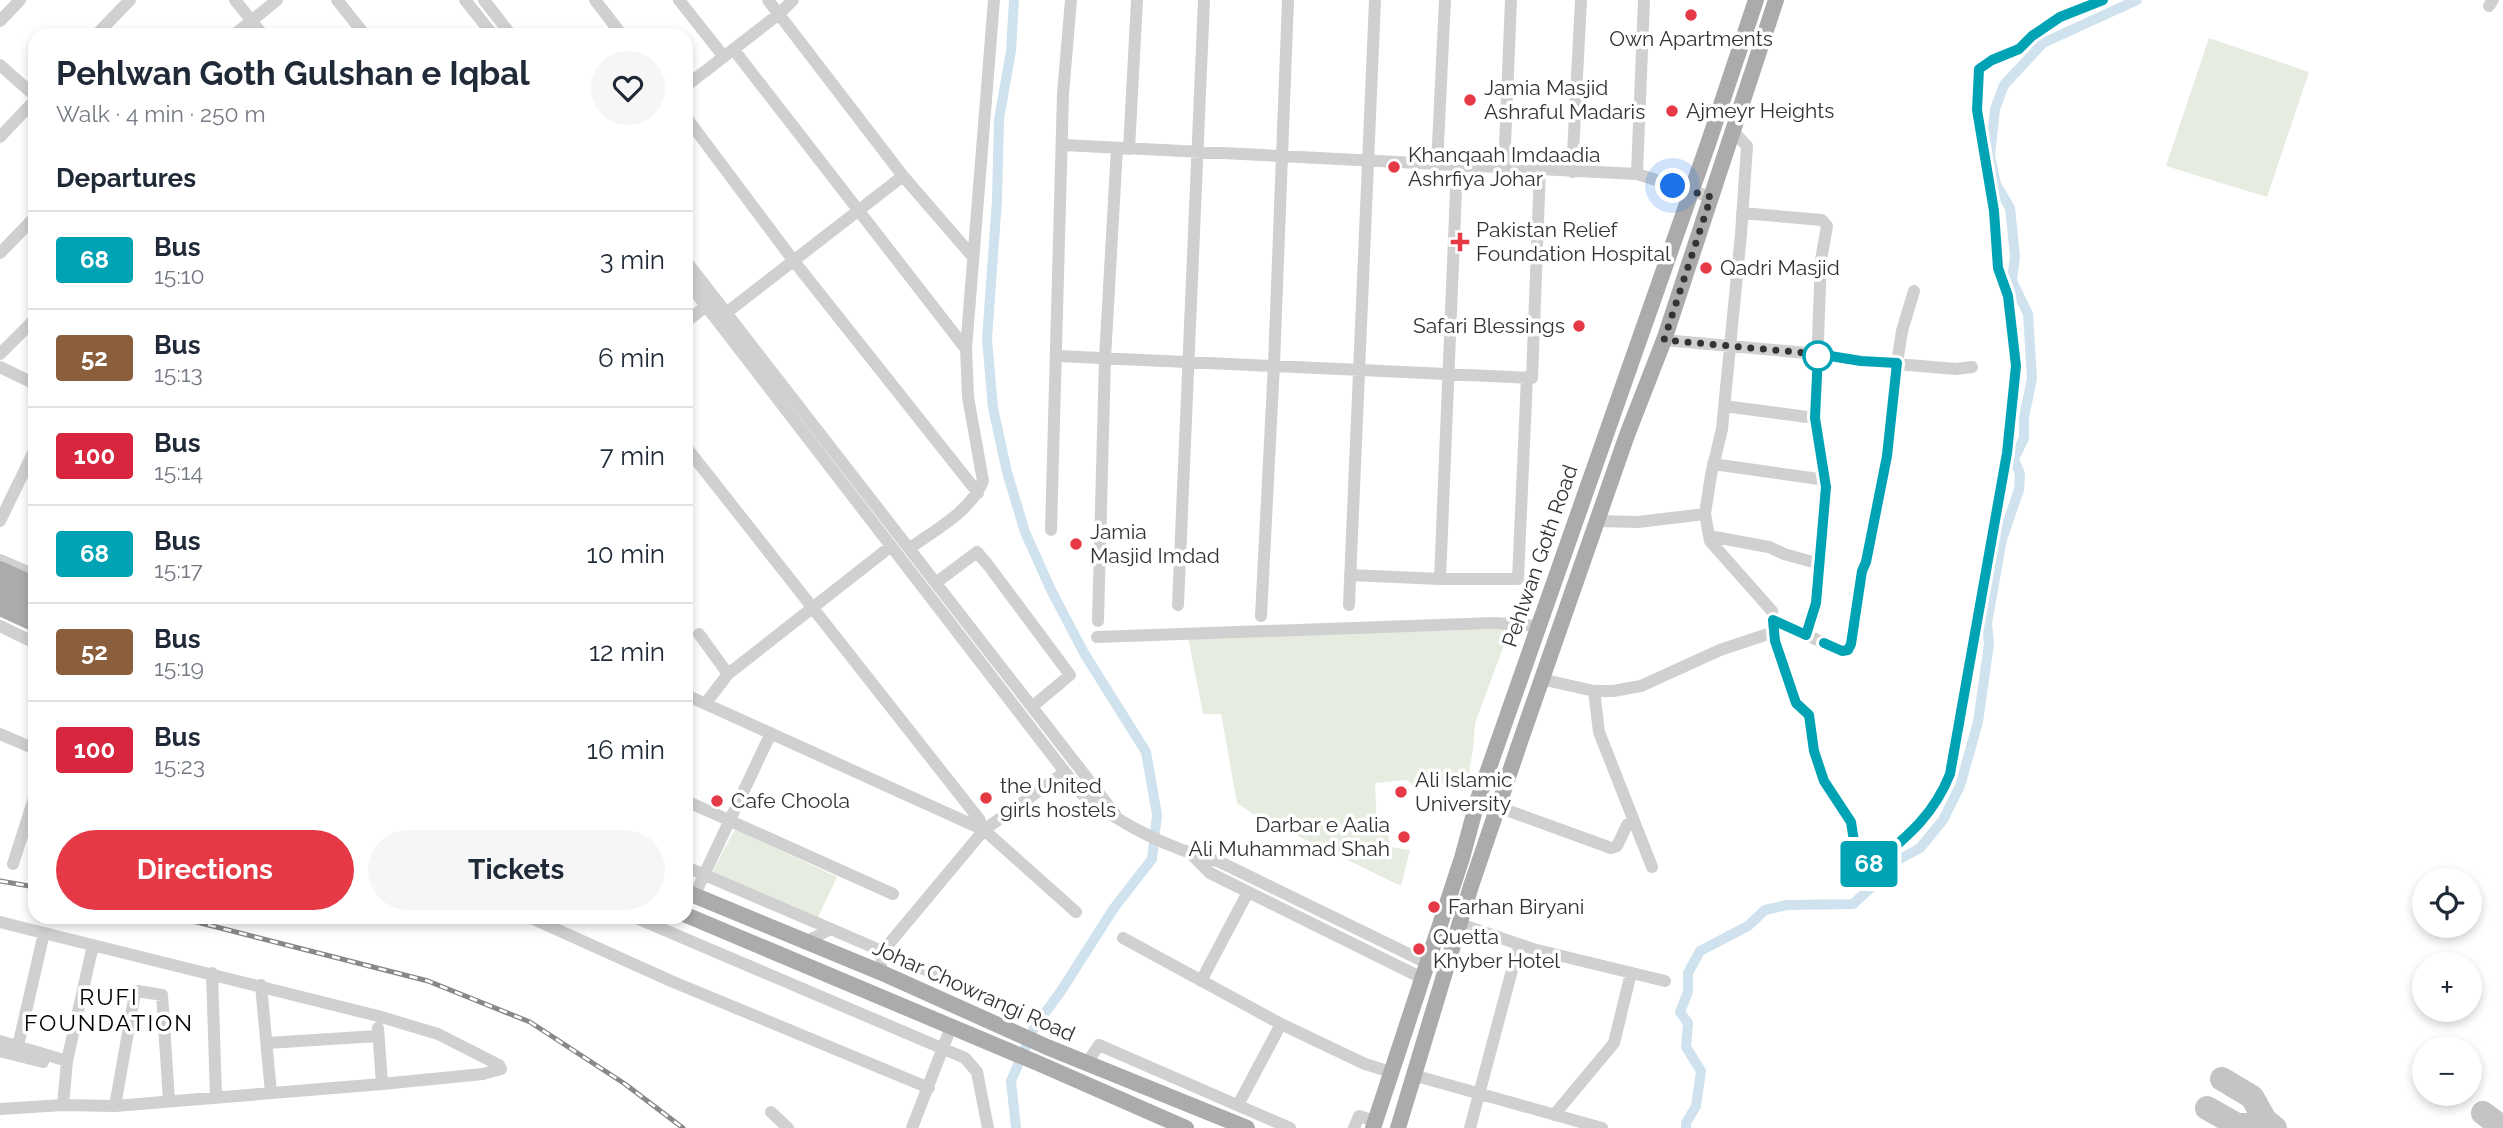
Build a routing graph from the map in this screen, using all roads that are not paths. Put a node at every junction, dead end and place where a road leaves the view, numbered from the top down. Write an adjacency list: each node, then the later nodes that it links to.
1 (20, 0): 27 (street)
2 (130, 0): 28 (street)
3 (235, 0): 26 (street)
4 (277, 0): 26 (street)
5 (337, 0): 31 (street)
6 (465, 0): 32 (street)
7 (484, 0): 33 (street)
8 (595, 0): 34 (street)
9 (679, 0): 35 (street)
10 (768, 0): 25 (street)
11 (793, 0): 25 (street)
12 (994, 0): 63 (street)
13 (1071, 0): 45 (street)
14 (1137, 0): 46 (street)
15 (1205, 0): 47 (street)
16 (1288, 0): 48 (street)
17 (1375, 0): 49 (street)
18 (1446, 0): 50 (street)
19 (1511, 0): 52 (street)
20 (1581, 0): 54 (street)
21 (1644, 0): 55 (street)
22 (1756, 0): 37 (main road, Pehlwan Goth Road)
23 (1776, 0): 39 (main road, Pehlwan Goth Road)
24 (2103, 0): 124 (street)
25 (779, 14): 35 (street); 56 (street)
26 (252, 20): 29 (street); 30 (street)
27 (0, 21)
28 (103, 28)
29 (242, 28)
30 (258, 28)
31 (359, 28)
32 (487, 28)
33 (506, 28)
34 (617, 28)
35 (729, 53): 38 (street); 59 (street)
36 (0, 65): 40 (street)
37 (1730, 77): 39 (main road); 57 (main road, Pehlwan Goth Road)
38 (693, 81)
39 (1749, 83): 43 (main road, Pehlwan Goth Road)
40 (28, 91)
41 (28, 106): 44 (street)
42 (693, 126): 64 (street)
43 (1734, 132): 58 (main road, Pehlwan Goth Road); 60 (street)
44 (0, 137)
45 (1063, 145): 46 (street); 77 (street)
46 (1123, 149): 47 (street); 78 (street)
47 (1199, 153): 48 (street); 79 (street)
48 (1282, 157): 49 (street); 82 (street)
49 (1369, 162): 50 (street); 85 (street)
50 (1437, 165): 51 (street)
51 (1457, 166): 52 (street); 86 (street)
52 (1504, 169): 53 (street)
53 (1540, 170): 54 (street); 87 (street)
54 (1572, 172): 55 (street)
55 (1637, 174): 57 (street)
56 (903, 176): 59 (street); 63 (street)
57 (1691, 192): 58 (street); 123 (main road, Pehlwan Goth Road)
58 (1711, 197): 72 (main road, Pehlwan Goth Road)
59 (859, 208): 64 (street); 74 (street)
60 (1742, 213): 73 (street); 76 (street)
61 (28, 224): 62 (street)
62 (0, 253)
63 (973, 257): 74 (street)
64 (793, 260): 69 (street); 95 (street)
65 (693, 270): 69 (street)
66 (693, 289): 68 (street)
67 (1914, 292): 80 (street)
68 (706, 306): 70 (street); 81 (street)
69 (726, 313): 81 (street)
70 (693, 316)
71 (28, 326): 75 (street)
72 (1664, 340): 73 (street); 98 (main road, Pehlwan Goth Road)
73 (1730, 346): 76 (street); 89 (street)
74 (966, 349): 95 (street)
75 (0, 354)
76 (1818, 354): 80 (street); 90 (street)
77 (1057, 356): 78 (street); 99 (street)
78 (1105, 358): 79 (street); 121 (street)
79 (1189, 361): 82 (street); 114 (street)
80 (1897, 363): 84 (street); 126 (street)
81 (758, 364): 101 (street); 102 (street)
82 (1274, 364): 85 (street); 119 (street)
83 (0, 367): 88 (street)
84 (1972, 368)
85 (1360, 369): 86 (street); 107 (street)
86 (1448, 373): 87 (street); 108 (street)
87 (1527, 377): 108 (street)
88 (28, 381)
89 (1724, 406): 90 (street); 93 (street)
90 (1815, 418): 94 (street)
91 (693, 456): 118 (street)
92 (28, 463): 97 (street)
93 (1713, 464): 94 (street); 96 (street)
94 (1826, 480): 104 (street)
95 (978, 493): 102 (street)
96 (1705, 514): 98 (street); 100 (street)
97 (1, 518)
98 (1597, 521): 130 (main road, Pehlwan Goth Road)
99 (1051, 530)
100 (1709, 536): 104 (street); 124 (street)
101 (890, 547): 118 (street); 138 (street)
102 (910, 548): 111 (street)
103 (0, 560): 106 (street)
104 (1820, 564): 126 (street)
105 (0, 569): 110 (main road)
106 (28, 572)
107 (1350, 575): 108 (street); 115 (street)
108 (1440, 579)
109 (0, 582): 112 (main road)
110 (28, 582)
111 (937, 582): 134 (street); 134 (street)
112 (28, 595)
113 (0, 596): 117 (main road)
114 (1178, 605)
115 (1349, 605)
116 (0, 608): 120 (main road)
117 (28, 609)
118 (813, 609): 129 (street); 145 (street)
119 (1261, 616)
120 (28, 621)
121 (1098, 621)
122 (0, 626): 128 (street)
123 (1538, 626): 127 (street); 149 (main road, Pehlwan Goth Road)
124 (1774, 626): 126 (street); 131 (street)
125 (699, 634): 129 (street)
126 (1806, 635)
127 (1097, 637)
128 (28, 640)
129 (728, 674): 133 (street)
130 (1541, 679): 131 (street); 140 (main road, Pehlwan Goth Road)
131 (1594, 691): 142 (street)
132 (693, 698): 133 (street)
133 (705, 704): 135 (street)
134 (1033, 706): 143 (street)
135 (771, 733): 141 (street); 145 (street)
136 (0, 734): 137 (street)
137 (28, 746)
138 (1065, 772): 143 (street); 145 (street)
139 (693, 805): 141 (street)
140 (1498, 807): 142 (street); 151 (main road, Pehlwan Goth Road)
141 (728, 820): 152 (street); 155 (street)
142 (1634, 821): 148 (street)
143 (1123, 822): 146 (street)
144 (28, 823): 147 (street)
145 (984, 830): 157 (street); 169 (street)
146 (1192, 855): 154 (street); 170 (street)
147 (13, 864)
148 (1652, 867)
149 (1459, 868): 151 (main road); 170 (main road, Pehlwan Goth Road)
150 (693, 870): 152 (street)
151 (1476, 874): 162 (main road, Pehlwan Goth Road)
152 (704, 875): 153 (street); 163 (street)
153 (693, 890)
154 (1248, 892): 170 (street); 174 (street)
155 (893, 894)
156 (693, 895): 166 (main road, Johar Chowrangi Road)
157 (1076, 912)
158 (693, 918): 180 (main road, Johar Chowrangi Road)
159 (0, 922): 164 (street)
160 (545, 924): 193 (street)
161 (651, 924): 185 (street)
162 (1460, 924): 167 (street); 191 (main road, Pehlwan Goth Road)
163 (831, 929): 166 (street); 169 (street)
164 (44, 933): 168 (street); 184 (street)
165 (1123, 938): 174 (street)
166 (805, 942): 171 (main road, Johar Chowrangi Road)
167 (1519, 944): 173 (street); 195 (street)
168 (93, 945): 172 (street); 187 (street)
169 (883, 951): 171 (street); 177 (street)
170 (1425, 971): 190 (main road, Pehlwan Goth Road)
171 (880, 972): 189 (main road, Johar Chowrangi Road)
172 (212, 973): 176 (street); 196 (street)
173 (1631, 973): 175 (street); 203 (street)
174 (1201, 981): 179 (street)
175 (1665, 981)
176 (261, 985): 178 (street); 183 (street)
177 (965, 987)
178 (378, 1016): 181 (street); 192 (street)
179 (1281, 1024): 190 (street); 199 (street)
180 (951, 1027): 185 (street); 208 (main road, Johar Chowrangi Road)
181 (378, 1035): 183 (street); 192 (street)
182 (0, 1041): 184 (street)
183 (267, 1044): 194 (street)
184 (18, 1046): 187 (street)
185 (943, 1049): 193 (street); 207 (street)
186 (0, 1051): 188 (street)
187 (67, 1061): 198 (street)
188 (43, 1062)
189 (1087, 1063): 199 (street); 209 (main road, Johar Chowrangi Road)
190 (1391, 1072): 204 (main road, Pehlwan Goth Road)
191 (1413, 1075): 195 (street); 212 (main road, Pehlwan Goth Road)
192 (382, 1084): 194 (street)
193 (929, 1088): 206 (street)
194 (271, 1093): 196 (street)
195 (1478, 1093): 203 (street); 213 (street)
196 (216, 1097): 197 (street)
197 (169, 1101): 200 (street); 200 (street)
198 (63, 1105): 200 (street); 201 (street)
199 (1238, 1105): 210 (street)
200 (115, 1106)
201 (0, 1109)
202 (771, 1112): 205 (street)
203 (1555, 1115): 214 (street)
204 (1374, 1125): 211 (street)
205 (788, 1128)
206 (912, 1128)
207 (988, 1128)
208 (1186, 1128)
209 (1247, 1128)
210 (1290, 1128)
211 (1354, 1128)
212 (1398, 1128)
213 (1470, 1128)
214 (1602, 1128)

